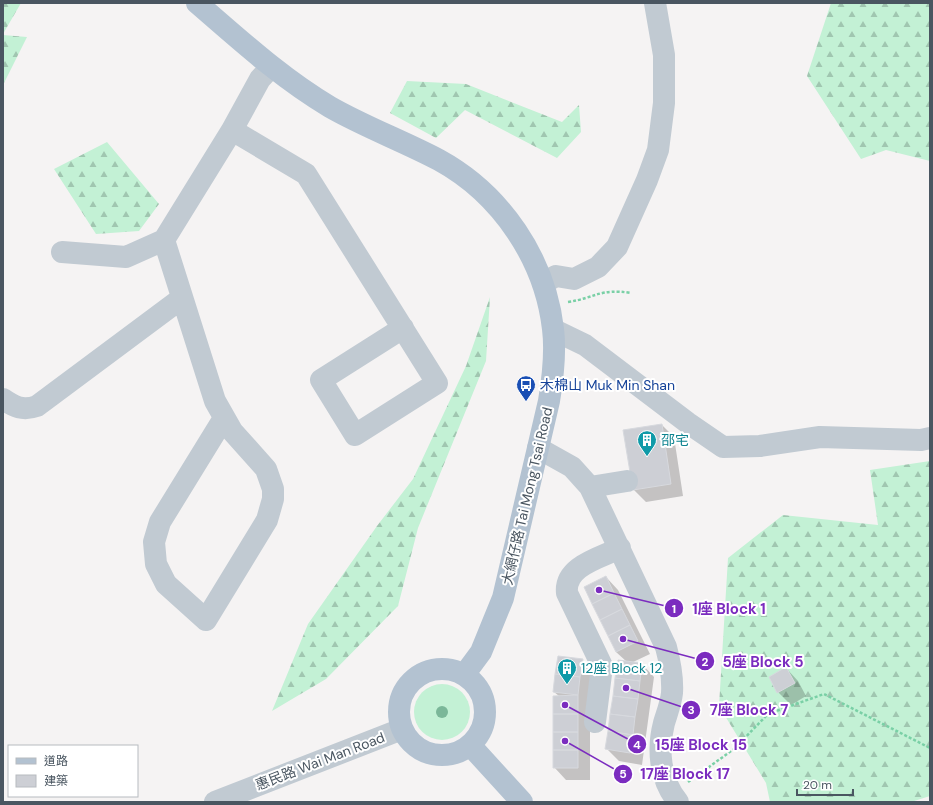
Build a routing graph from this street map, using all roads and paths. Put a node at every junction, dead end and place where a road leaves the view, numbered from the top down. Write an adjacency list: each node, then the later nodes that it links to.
1 (197, 3): 3 (main road, 大網仔路 Tai Mong Tsai Road)
2 (655, 3): 7 (street)
3 (272, 66): 4 (street); 7 (main road, 大網仔路 Tai Mong Tsai Road)
4 (232, 130): 5 (street); 11 (street)
5 (164, 240): 6 (street); 9 (street)
6 (62, 252)
7 (543, 283): 10 (main road, 大網仔路 Tai Mong Tsai Road)
8 (631, 293): 10 (path)
9 (182, 298): 13 (street); 14 (street)
10 (550, 306): 12 (main road, 大網仔路 Tai Mong Tsai Road)
11 (402, 328): 11 (street)
12 (554, 330): 15 (street); 16 (main road, 大網仔路 Tai Mong Tsai Road)
13 (3, 399)
14 (224, 418): 14 (street)
15 (930, 438)
16 (538, 448): 18 (street); 20 (main road, 大網仔路 Tai Mong Tsai Road)
17 (627, 481): 18 (street)
18 (590, 487): 19 (street)
19 (620, 548): 21 (street); 25 (street)
20 (464, 675): 22 (main road); 23 (main road)
21 (594, 722)
22 (402, 729): 23 (main road); 26 (street, 惠民路 Wai Man Road)
23 (470, 745): 27 (main road)
24 (930, 748): 25 (path)
25 (675, 798)
26 (215, 802)
27 (522, 802)

